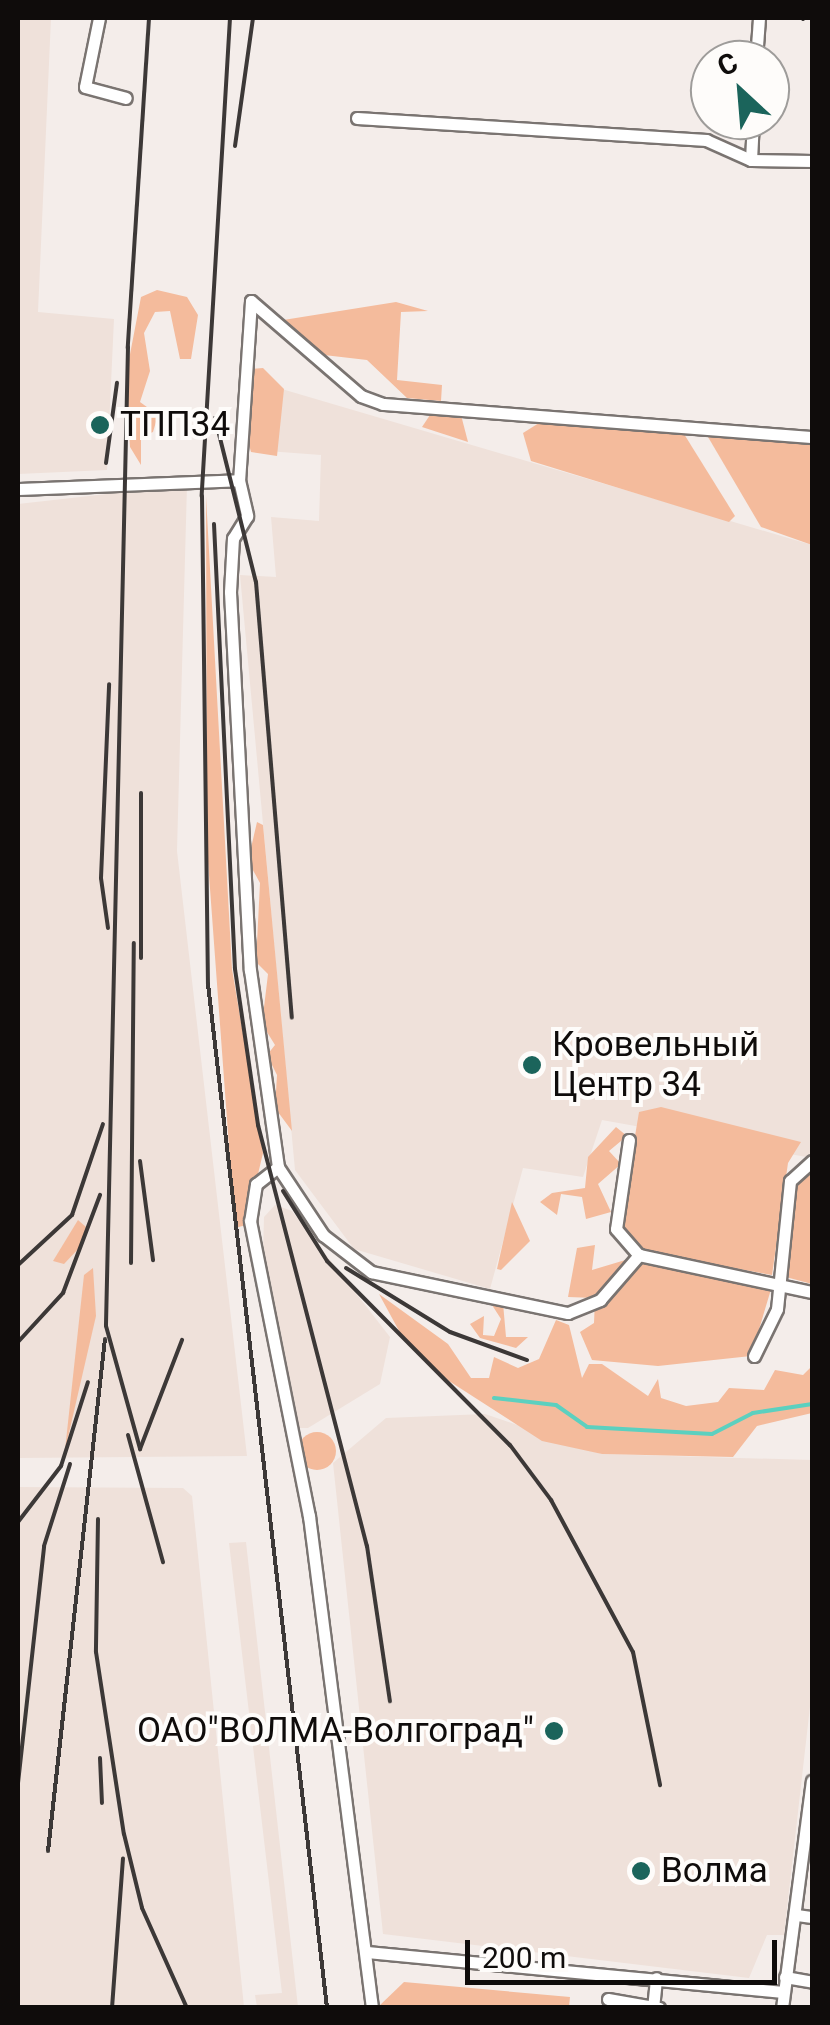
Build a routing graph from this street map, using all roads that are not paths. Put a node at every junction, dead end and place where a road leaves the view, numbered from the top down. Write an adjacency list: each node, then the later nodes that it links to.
1 (99, 18): 2 (street)
2 (126, 98)
3 (357, 118): 5 (street)
4 (752, 140): 5 (street)
5 (751, 160): 6 (street)
6 (812, 161)
7 (812, 437): 8 (street)
8 (239, 480): 9 (street); 12 (street)
9 (18, 489)
10 (629, 1140): 13 (street)
11 (806, 1163): 14 (street)
12 (278, 1167): 13 (street); 21 (street)
13 (639, 1256): 14 (street)
14 (777, 1283): 15 (street); 16 (street)
15 (812, 1292)
16 (754, 1356)
17 (812, 1781): 18 (street)
18 (808, 1850): 19 (street)
19 (797, 1915): 20 (street); 22 (street)
20 (812, 1917)
21 (368, 1952): 23 (street); 28 (street)
22 (785, 1977): 24 (street); 25 (street)
23 (656, 1978): 25 (street); 27 (street)
24 (812, 1982)
25 (783, 1992): 29 (street)
26 (608, 1999): 27 (street)
27 (655, 2007)
28 (372, 2008)
29 (782, 2008)

